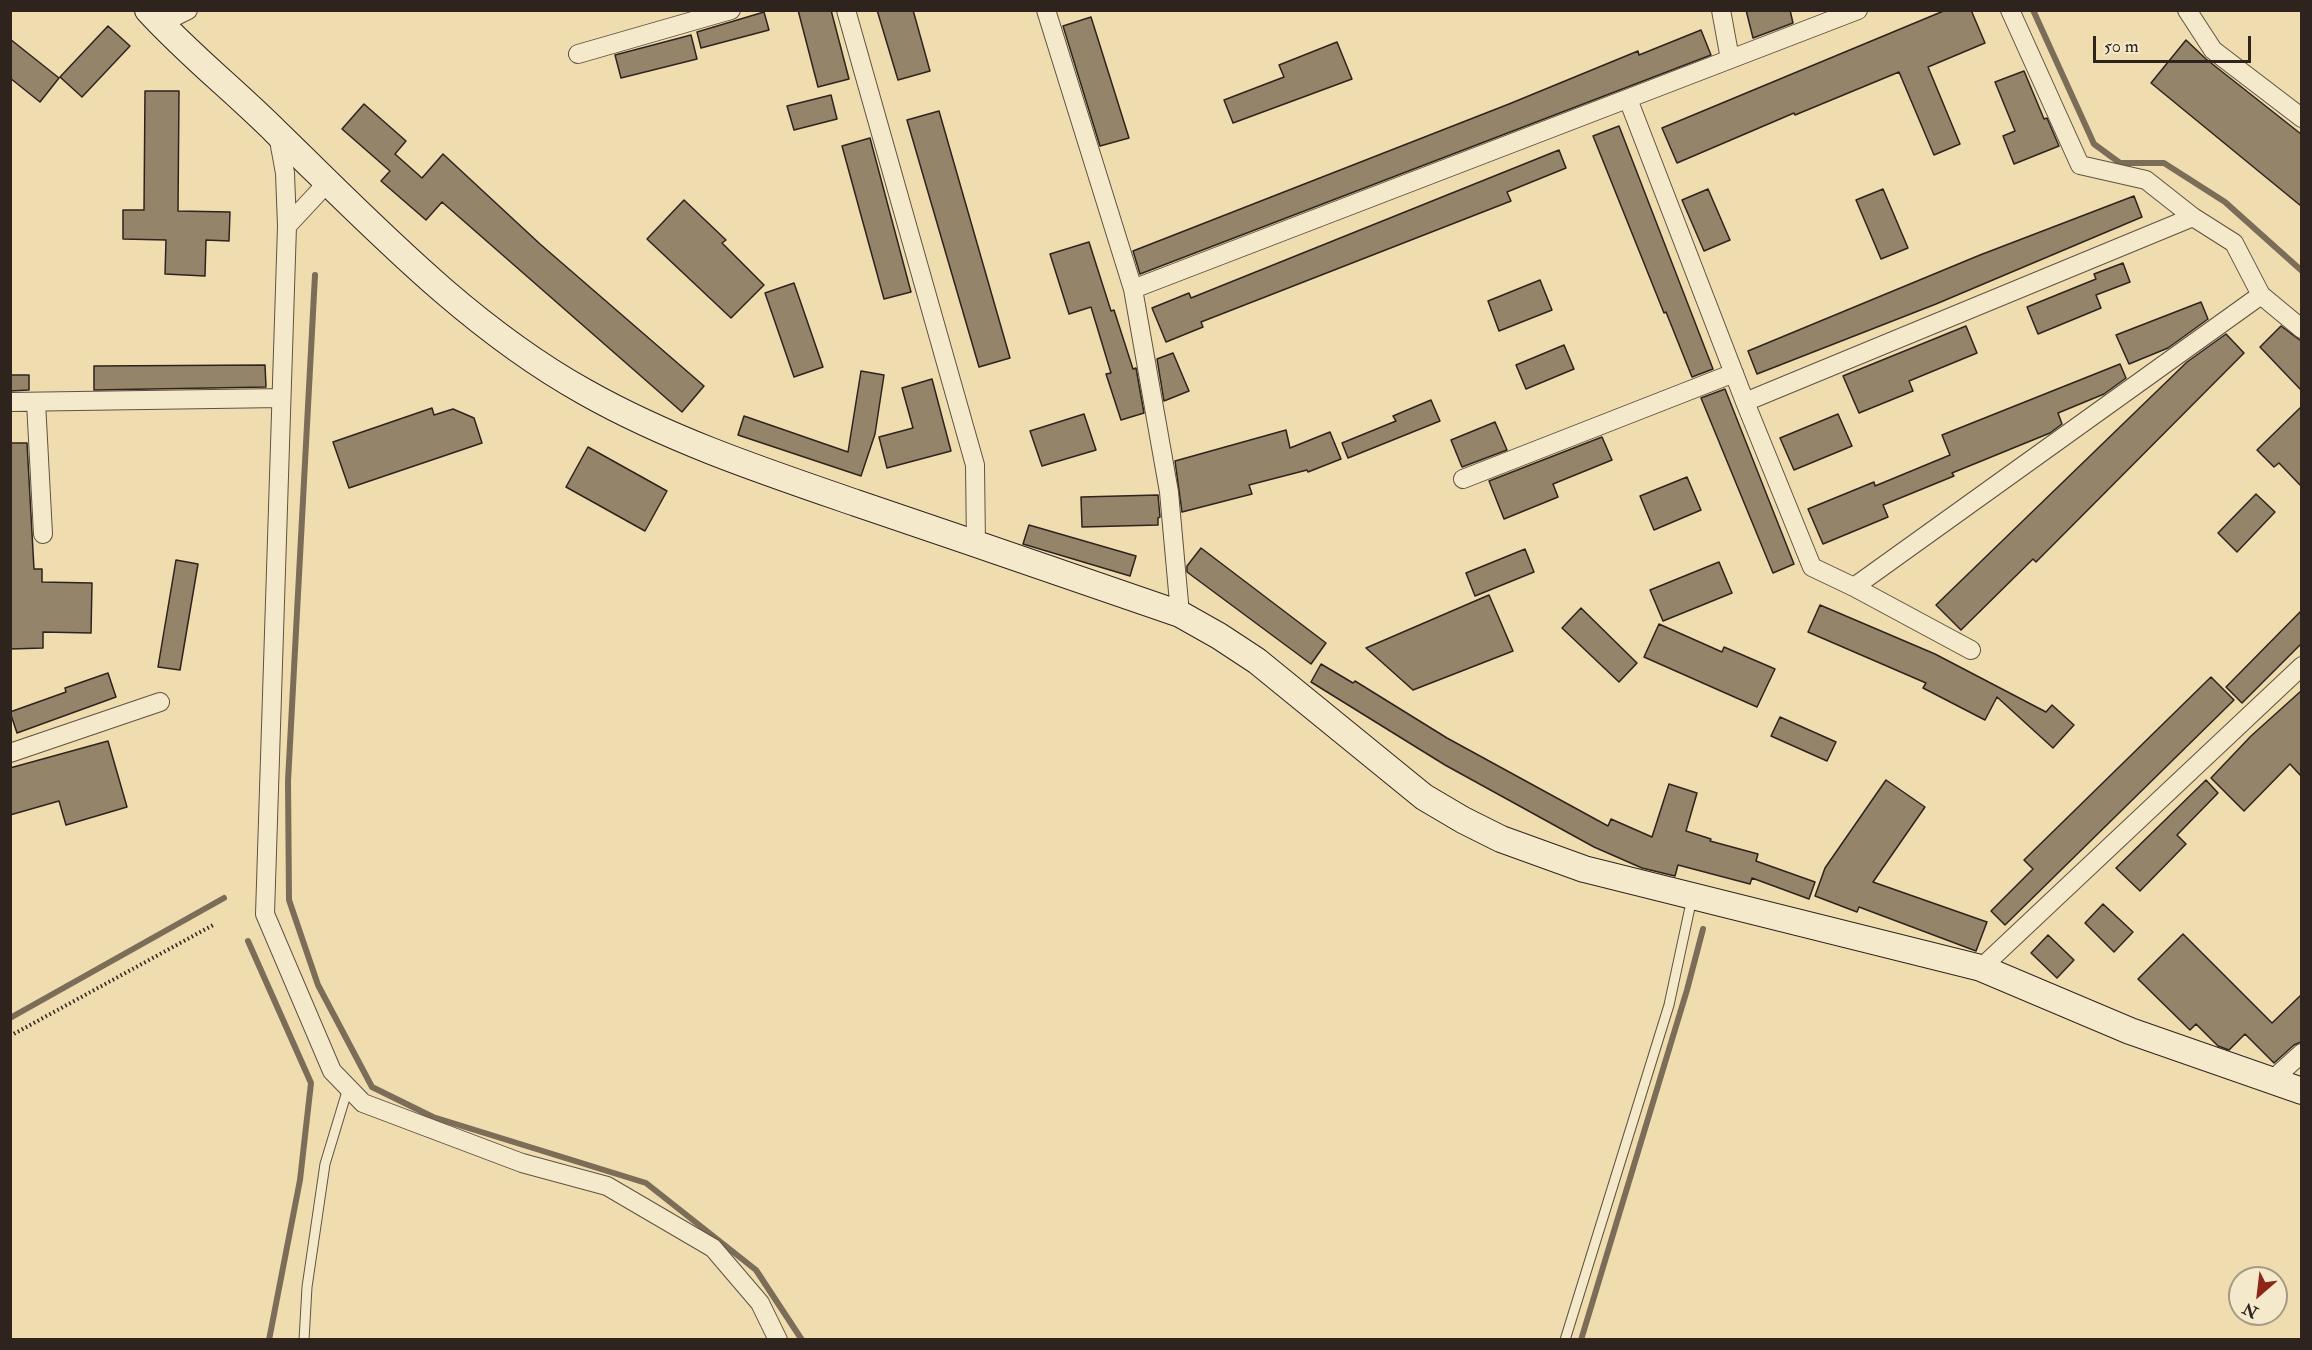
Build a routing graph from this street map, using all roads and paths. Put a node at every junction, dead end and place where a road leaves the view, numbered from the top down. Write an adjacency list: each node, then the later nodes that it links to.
1 (188, 10): 9 (street)
2 (731, 10): 10 (street)
3 (846, 10): 28 (street)
4 (1046, 10): 18 (street)
5 (1721, 10): 11 (street)
6 (1858, 10): 11 (street)
7 (2010, 10): 16 (street)
8 (2187, 10): 13 (street)
9 (154, 17): 14 (street)
10 (578, 54)
11 (1731, 59): 12 (street)
12 (1628, 99): 18 (street); 21 (street)
13 (2301, 118)
14 (277, 132): 15 (street); 17 (street)
15 (327, 183): 17 (street); 28 (street)
16 (2193, 217): 19 (street); 25 (street)
17 (287, 226): 22 (street)
18 (1133, 289): 30 (street)
19 (2261, 295): 20 (street); 29 (street)
20 (2301, 329)
21 (1734, 373): 25 (street); 26 (street)
22 (281, 398): 24 (street); 41 (street)
23 (10, 402): 24 (street)
24 (36, 402): 27 (street)
25 (1745, 402): 29 (street)
26 (1463, 479)
27 (43, 534)
28 (976, 545): 30 (street)
29 (1854, 587): 31 (street)
30 (1180, 614): 35 (street)
31 (1971, 650)
32 (2301, 666): 37 (street)
33 (160, 702): 34 (street)
34 (10, 753)
35 (1692, 898): 37 (street); 45 (lane)
36 (216, 924): 38 (path)
37 (1982, 968): 40 (street)
38 (10, 1036)
39 (2301, 1053): 40 (street)
40 (2271, 1081): 42 (street)
41 (348, 1088): 43 (lane); 44 (street)
42 (2301, 1091)
43 (304, 1340)
44 (778, 1340)
45 (1565, 1340)

